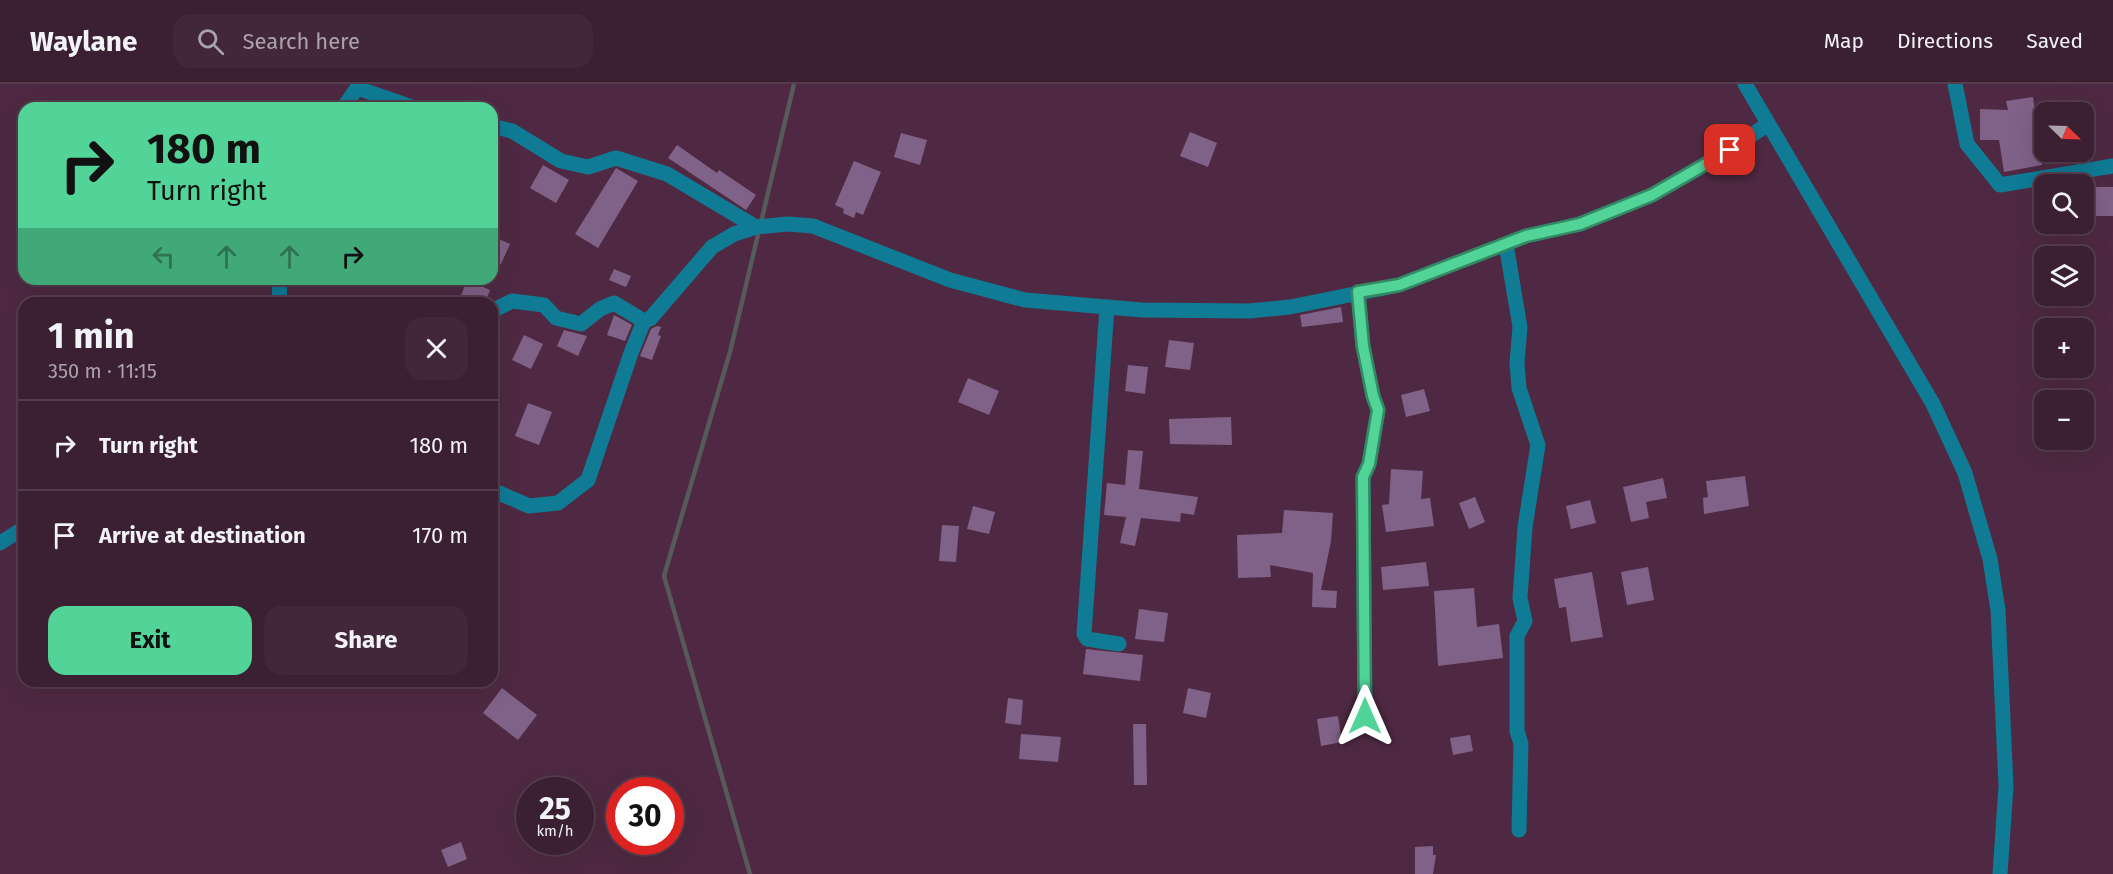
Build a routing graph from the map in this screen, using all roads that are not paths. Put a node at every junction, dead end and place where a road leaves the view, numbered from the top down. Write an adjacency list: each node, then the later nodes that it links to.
1 (1745, 84): 6 (street)
2 (1955, 84): 8 (street)
3 (359, 86): 4 (street); 5 (street)
4 (347, 102)
5 (400, 102)
6 (1768, 124): 10 (street); 21 (street)
7 (498, 127): 9 (street)
8 (2113, 166)
9 (756, 227): 12 (street); 14 (street)
10 (1506, 244): 11 (street); 20 (street)
11 (1358, 292): 12 (street); 19 (street)
12 (1107, 307): 18 (street)
13 (498, 308): 14 (street)
14 (644, 321): 15 (street)
15 (498, 493)
16 (18, 532): 17 (street)
17 (0, 543)
18 (1119, 644)
19 (1365, 716)
20 (1519, 830)
21 (2000, 874)

